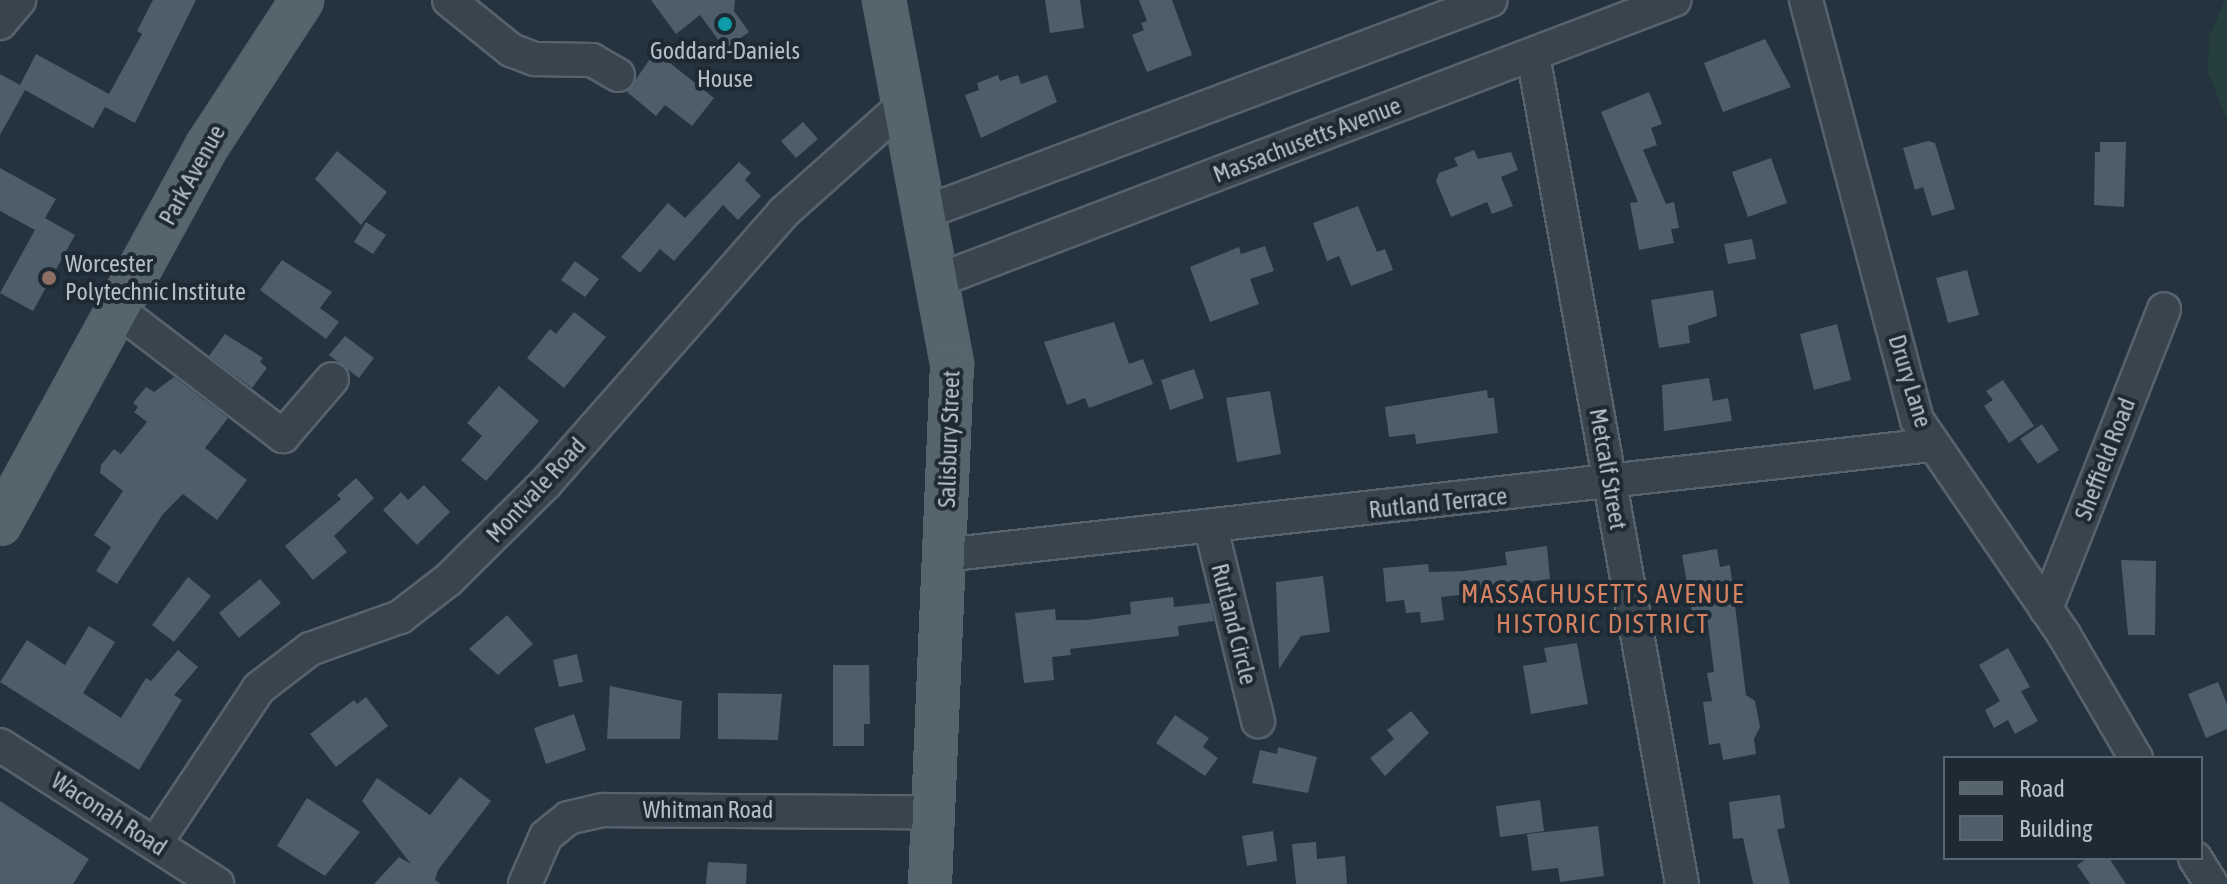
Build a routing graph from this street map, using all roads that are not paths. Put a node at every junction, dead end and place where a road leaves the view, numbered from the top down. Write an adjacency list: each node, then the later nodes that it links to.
1 (19, 0): 8 (street)
2 (302, 0): 15 (main road, Park Avenue)
3 (449, 0): 10 (street)
4 (884, 0): 11 (main road, Salisbury Street)
5 (1491, 0): 12 (street)
6 (1674, 0): 9 (street, Massachusetts Avenue)
7 (1806, 0): 17 (street, Drury Lane)
8 (0, 23)
9 (1533, 55): 13 (street, Massachusetts Avenue); 18 (street, Metcalf Street)
10 (618, 75)
11 (905, 104): 12 (main road, Salisbury Street); 27 (street, Montvale Road)
12 (926, 212): 13 (main road, Salisbury Street)
13 (939, 280): 21 (main road, Salisbury Street)
14 (2164, 309): 22 (street, Sheffield Road)
15 (118, 310): 16 (street); 19 (main road, Park Avenue)
16 (332, 379)
17 (1931, 445): 18 (street, Rutland Terrace); 22 (street, Drury Lane)
18 (1610, 484): 20 (street, Rutland Terrace); 32 (street, Metcalf Street)
19 (0, 524)
20 (1211, 528): 21 (street, Rutland Terrace); 23 (street, Rutland Circle)
21 (944, 555): 26 (main road, Salisbury Street)
22 (2046, 609): 25 (street, Drury Lane)
23 (1258, 721)
24 (0, 745): 27 (street, Waconah Road)
25 (2135, 756)
26 (930, 812): 30 (street, Whitman Road); 31 (main road, Salisbury Street)
27 (155, 844): 29 (street, Waconah Road)
28 (2196, 860): 33 (street)
29 (217, 884)
30 (525, 884)
31 (930, 884)
32 (1682, 884)
33 (2211, 884)

